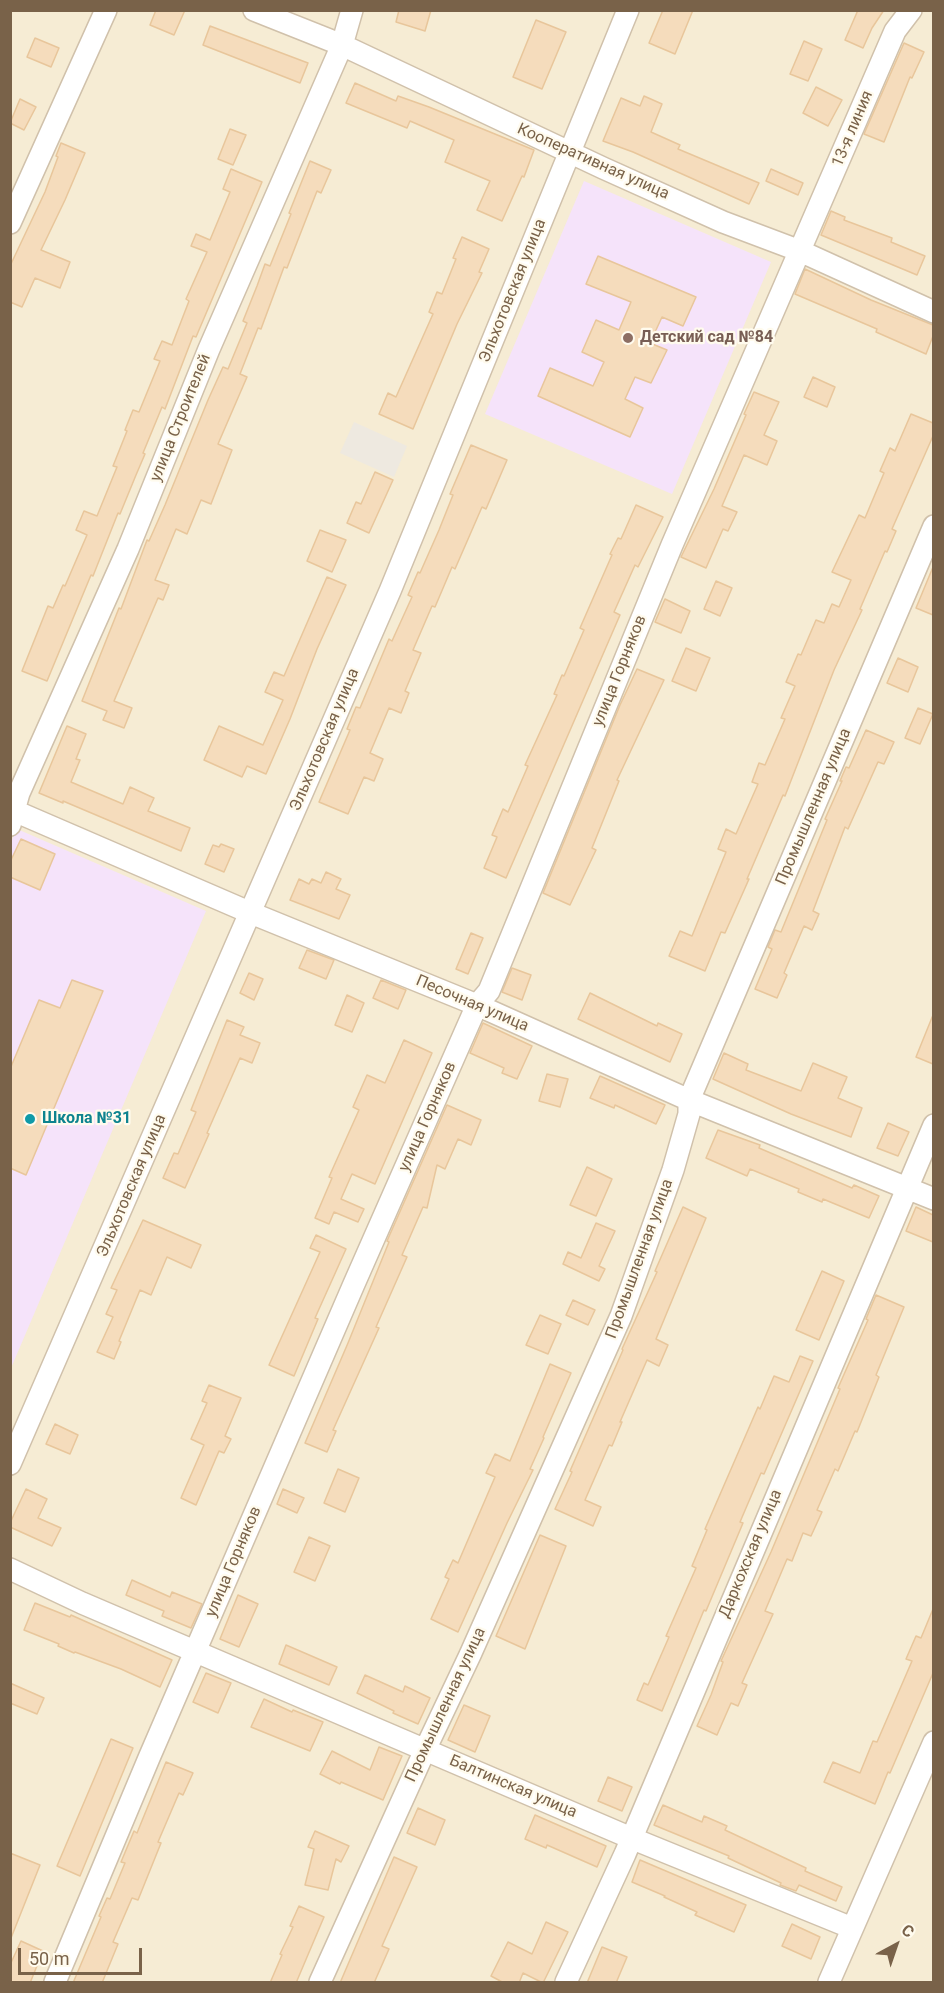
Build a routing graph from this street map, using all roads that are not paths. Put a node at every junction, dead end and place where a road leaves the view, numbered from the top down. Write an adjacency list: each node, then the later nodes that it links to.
1 (106, 10): 8 (street)
2 (254, 10): 6 (street, Кооперативная улица)
3 (352, 10): 6 (street, улица Строителей)
4 (628, 10): 7 (street, Эльхотовская улица)
5 (911, 10): 9 (street, 13-я линия)
6 (342, 45): 7 (street, Кооперативная улица); 12 (street, улица Строителей)
7 (569, 153): 9 (street, Кооперативная улица); 13 (street, Эльхотовская улица)
8 (10, 223)
9 (800, 251): 10 (street, Кооперативная улица); 14 (street, улица Горняков)
10 (933, 312)
11 (933, 526): 15 (street, Промышленная улица)
12 (12, 815): 13 (street, Песочная улица)
13 (251, 913): 14 (street, Песочная улица); 19 (street, Эльхотовская улица)
14 (477, 1005): 15 (street, Песочная улица); 21 (street, улица Горняков)
15 (689, 1100): 17 (street, Песочная улица); 23 (street, Промышленная улица)
16 (933, 1125): 17 (street, Даркохская улица)
17 (907, 1187): 18 (street, Песочная улица); 24 (street, Даркохская улица)
18 (933, 1199)
19 (10, 1464)
20 (10, 1569): 21 (street, Балтинская улица)
21 (195, 1652): 23 (street, Балтинская улица); 26 (street, улица Горняков)
22 (933, 1742): 25 (street)
23 (425, 1749): 24 (street, Балтинская улица); 27 (street, Промышленная улица)
24 (631, 1838): 25 (street, Балтинская улица); 28 (street, Даркохская улица)
25 (852, 1929): 29 (street)
26 (55, 1983)
27 (320, 1983)
28 (566, 1983)
29 (829, 1983)

